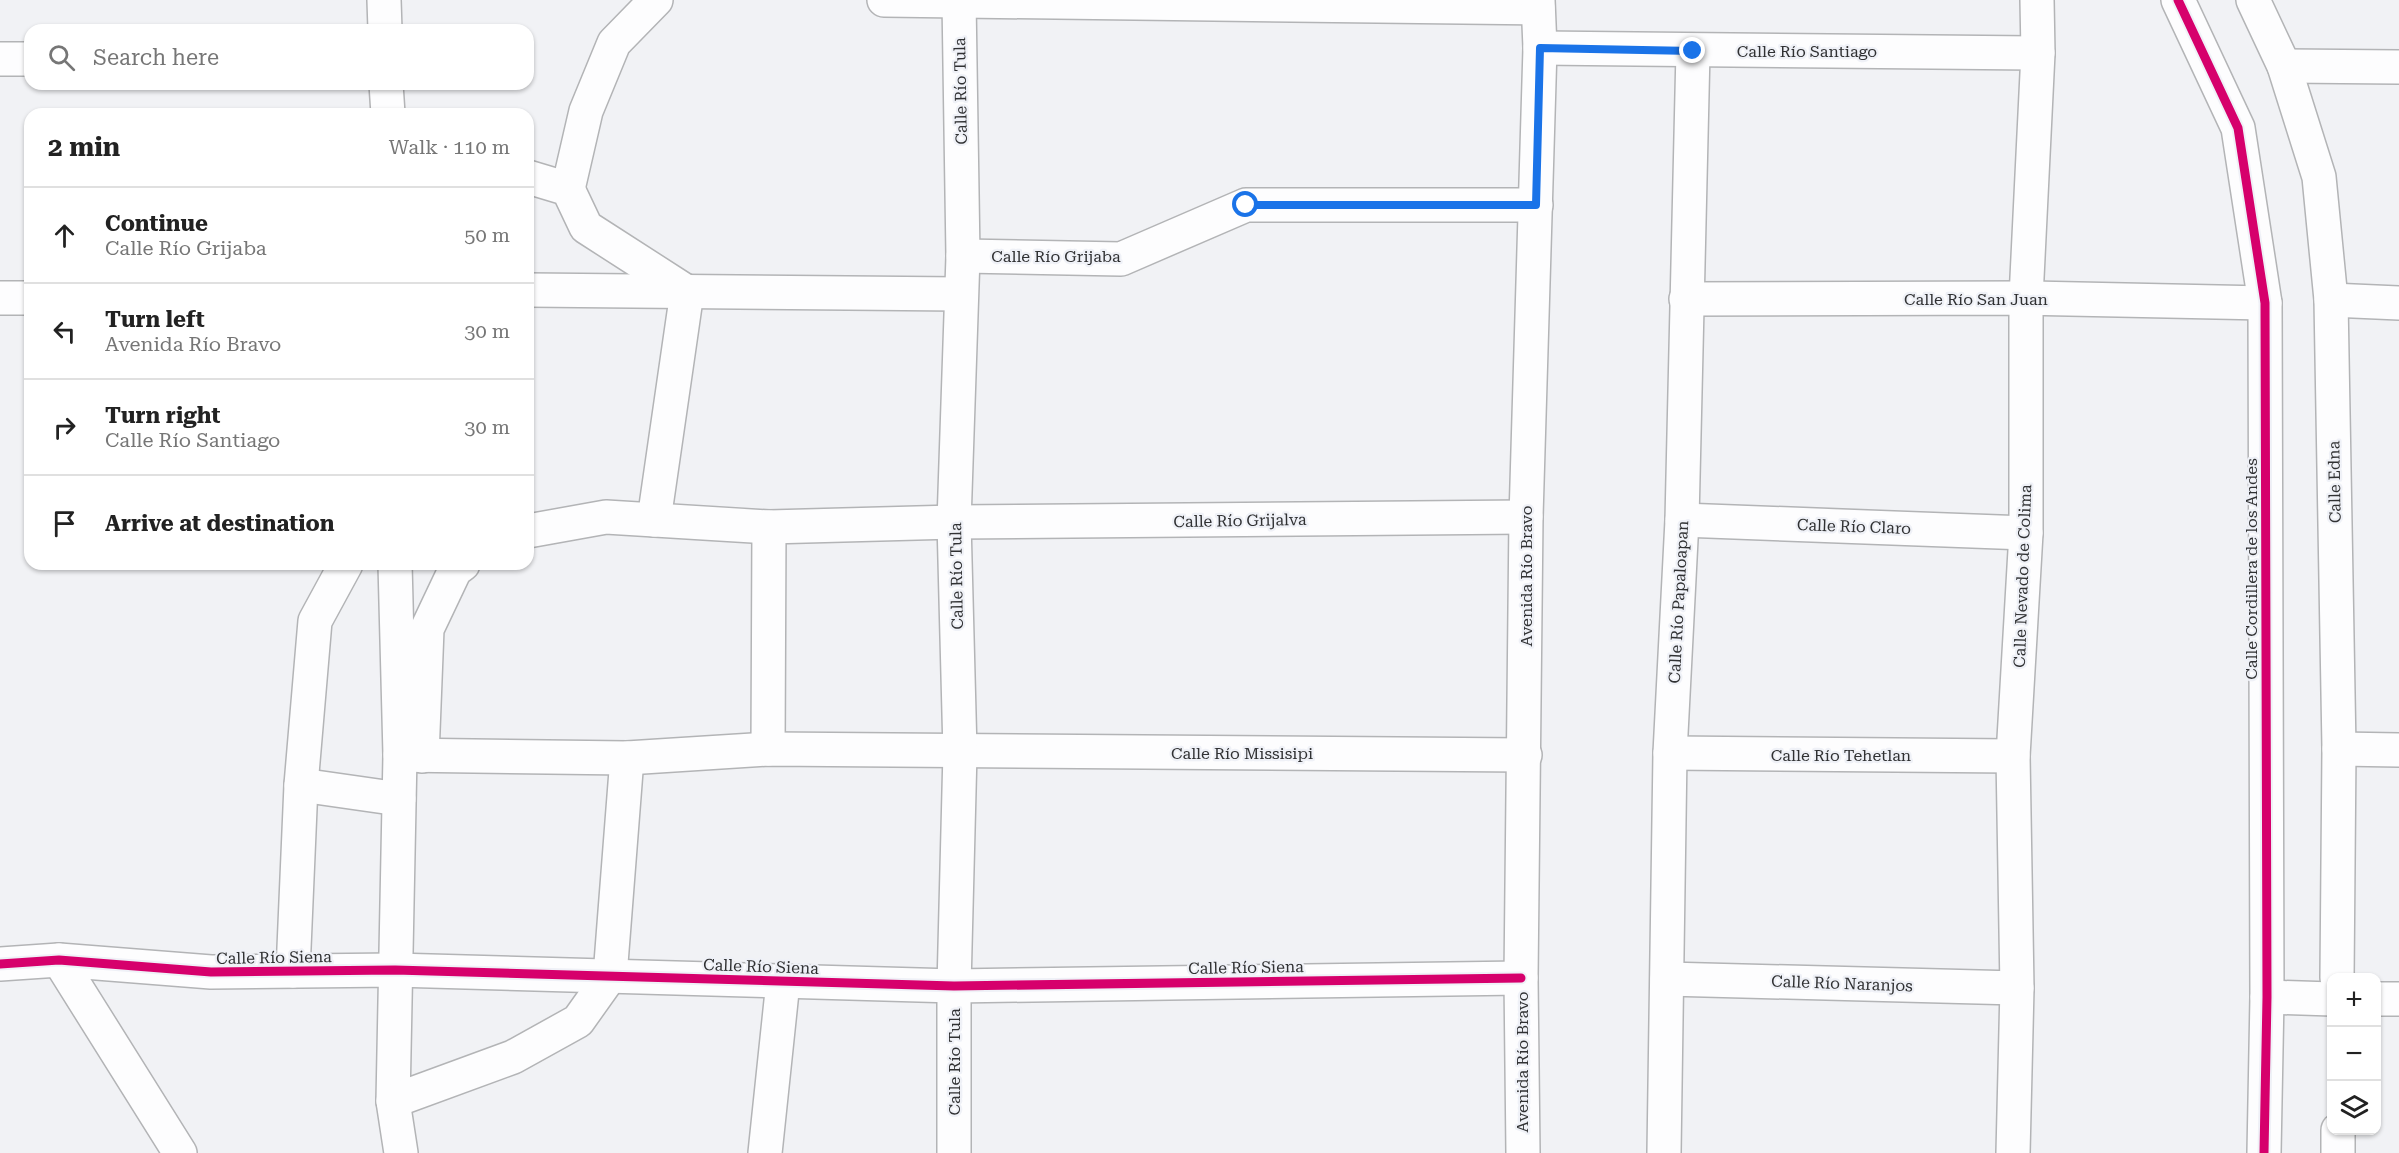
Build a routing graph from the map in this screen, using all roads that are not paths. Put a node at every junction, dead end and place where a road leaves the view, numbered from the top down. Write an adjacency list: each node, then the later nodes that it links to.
1 (384, 0): 9 (street)
2 (656, 0): 20 (street)
3 (884, 0): 4 (street)
4 (959, 0): 8 (street); 22 (street, Calle Río Tula)
5 (2037, 0): 12 (street, Calle Nevado de Colima)
6 (2178, 0): 31 (street, Calle Cordillera de los Andes)
7 (2253, 0): 15 (street, Calle Edna)
8 (1538, 4): 10 (street, Avenida Río Bravo)
9 (384, 24)
10 (1540, 48): 11 (street, Calle Río Santiago); 21 (street, Avenida Río Bravo)
11 (1693, 51): 12 (street, Calle Río Santiago); 29 (street, Calle Río Papaloapan)
12 (2038, 53): 28 (street, Calle Nevado de Colima)
13 (0, 59): 14 (street)
14 (24, 59)
15 (2284, 66): 16 (street); 30 (street, Calle Edna)
16 (2399, 67)
17 (386, 90): 18 (street)
18 (388, 108)
19 (534, 179): 20 (street)
20 (568, 189): 24 (street)
21 (1536, 205): 22 (street, Calle Río Grijaba); 33 (street, Avenida Río Bravo)
22 (963, 256): 25 (street, Calle Río Tula)
23 (534, 290): 24 (street)
24 (687, 292): 25 (street); 34 (street)
25 (961, 294): 36 (street, Calle Río Tula)
26 (0, 298): 27 (street)
27 (24, 298)
28 (2026, 298): 29 (street, Calle Río San Juan); 31 (street, Calle Río San Juan); 39 (street, Calle Nevado de Colima)
29 (1686, 299): 35 (street, Calle Río Papaloapan)
30 (2331, 300): 32 (street); 44 (street, Calle Edna)
31 (2265, 303): 65 (street, Calle Cordillera de los Andes)
32 (2399, 303)
33 (1526, 517): 36 (street, Calle Río Grijalva); 48 (street, Avenida Río Bravo)
34 (654, 520): 37 (street, Calle Río Grijalva); 38 (street, Calle Río Grijalva)
35 (1682, 520): 39 (street, Calle Río Claro); 47 (street, Calle Río Papaloapan)
36 (954, 522): 37 (street, Calle Río Grijalva); 46 (street, Calle Río Tula)
37 (769, 527): 43 (street)
38 (534, 530)
39 (2026, 533): 50 (street, Calle Nevado de Colima)
40 (343, 570): 52 (street)
41 (396, 570): 49 (street)
42 (455, 570): 49 (street)
43 (768, 749): 46 (street, Calle Río Missisipi); 51 (street, Calle Río Missisipi)
44 (2339, 749): 45 (street); 58 (street, Calle Edna)
45 (2399, 750)
46 (960, 752): 48 (street, Calle Río Missisipi); 63 (street, Calle Río Tula)
47 (1670, 753): 50 (street, Calle Río Tehetlan); 61 (street, Calle Río Papaloapan)
48 (1525, 755): 60 (street, Avenida Río Bravo)
49 (411, 756): 51 (street, Calle Río Missisipi); 53 (street)
50 (2013, 756): 64 (street, Calle Nevado de Colima)
51 (627, 758): 59 (street)
52 (301, 785): 53 (street); 57 (street)
53 (399, 799): 56 (street)
54 (59, 960): 55 (street, Calle Río Siena); 57 (street, Calle Río Siena); 71 (street)
55 (0, 964)
56 (395, 970): 57 (street, Calle Río Siena); 59 (street, Calle Río Siena); 69 (street)
57 (293, 971)
58 (2337, 973)
59 (610, 976): 62 (street, Calle Río Siena); 69 (street)
60 (1521, 978): 63 (street, Calle Río Siena); 75 (street, Avenida Río Bravo)
61 (1667, 979): 64 (street, Calle Río Naranjos); 76 (street, Calle Río Papaloapan)
62 (783, 982): 63 (street, Calle Río Siena); 73 (street)
63 (954, 986): 74 (street, Calle Río Tula)
64 (2017, 988): 77 (street, Calle Nevado de Colima)
65 (2267, 997): 66 (street); 78 (street, Calle Cordillera de los Andes)
66 (2327, 999)
67 (2381, 999): 68 (street)
68 (2399, 999)
69 (393, 1101): 72 (street)
70 (2338, 1135): 79 (street)
71 (180, 1153)
72 (401, 1153)
73 (765, 1153)
74 (954, 1153)
75 (1523, 1153)
76 (1664, 1153)
77 (2013, 1153)
78 (2264, 1153)
79 (2338, 1153)

